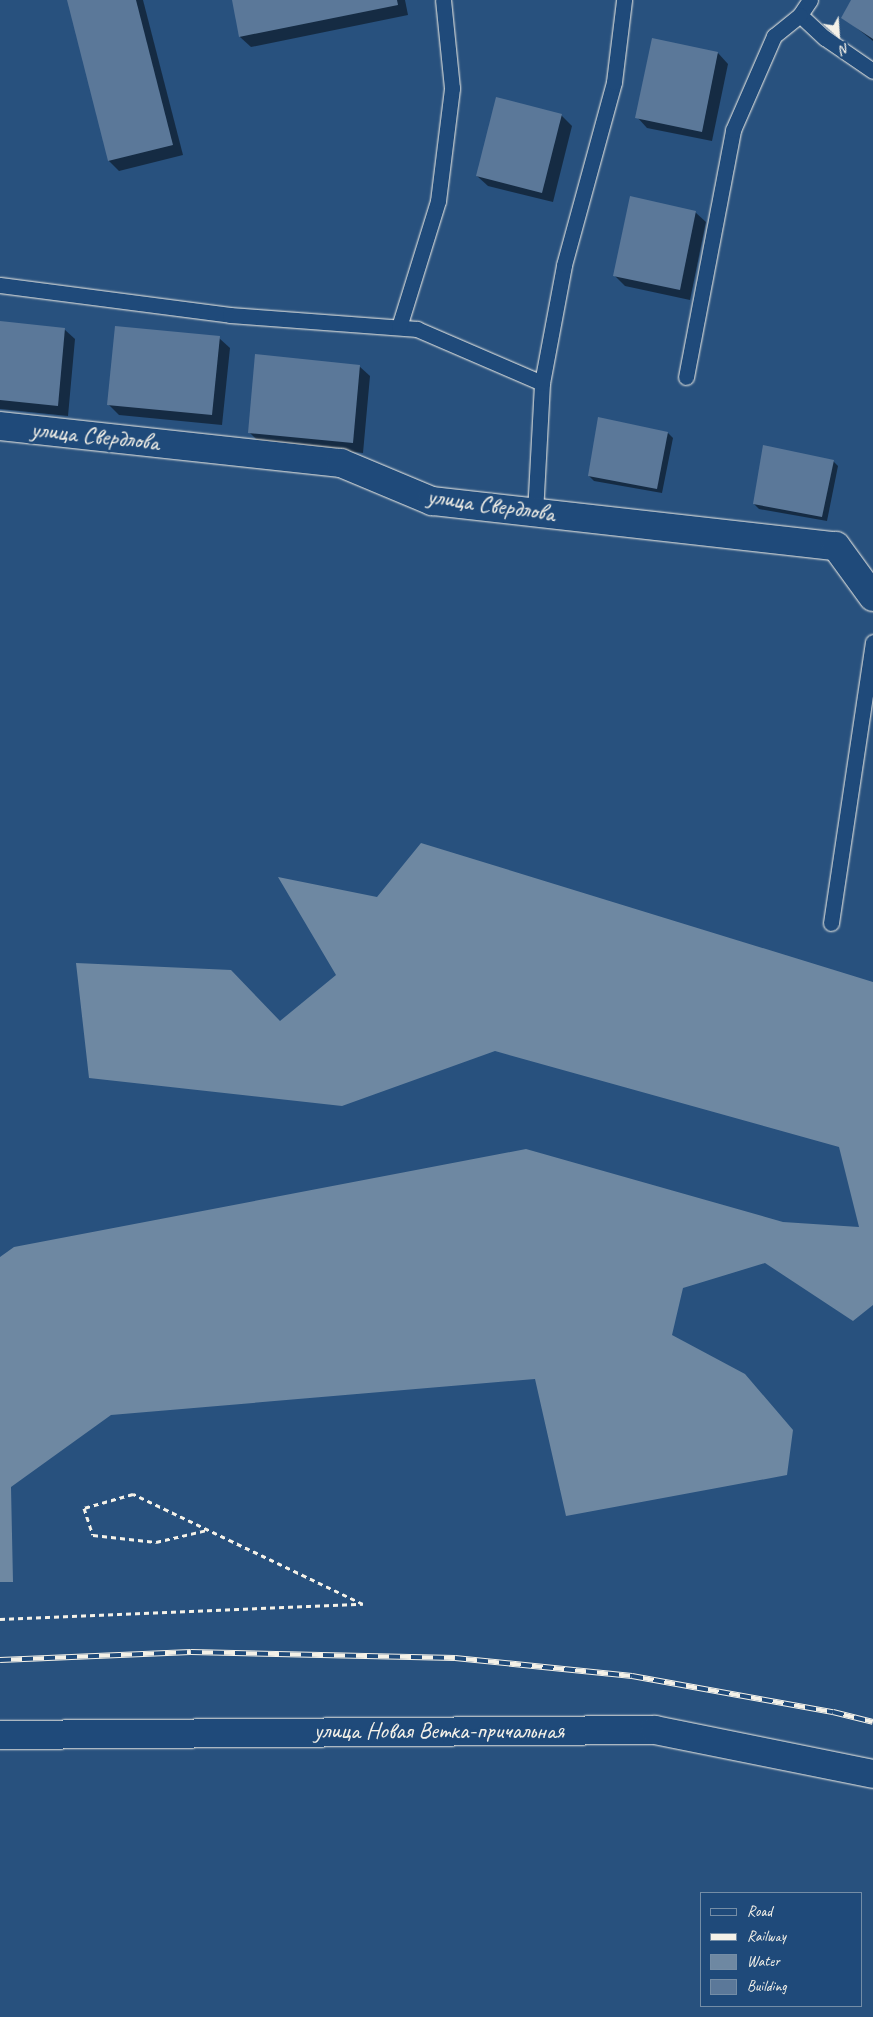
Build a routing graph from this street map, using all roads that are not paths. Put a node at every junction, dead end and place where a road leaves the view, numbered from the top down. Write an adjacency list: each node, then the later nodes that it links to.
1 (443, 0): 7 (lane)
2 (624, 0): 9 (lane)
3 (810, 0): 4 (lane)
4 (800, 14): 5 (lane); 8 (lane)
5 (873, 72)
6 (0, 285): 7 (lane)
7 (399, 328): 9 (lane)
8 (686, 377)
9 (542, 383): 11 (lane)
10 (0, 426): 11 (street, улица Свердлова)
11 (535, 513): 12 (street, улица Свердлова)
12 (873, 597)
13 (873, 642): 14 (lane)
14 (831, 924)
15 (0, 1735): 16 (street, улица Новая Ветка-причальная)
16 (873, 1774)

